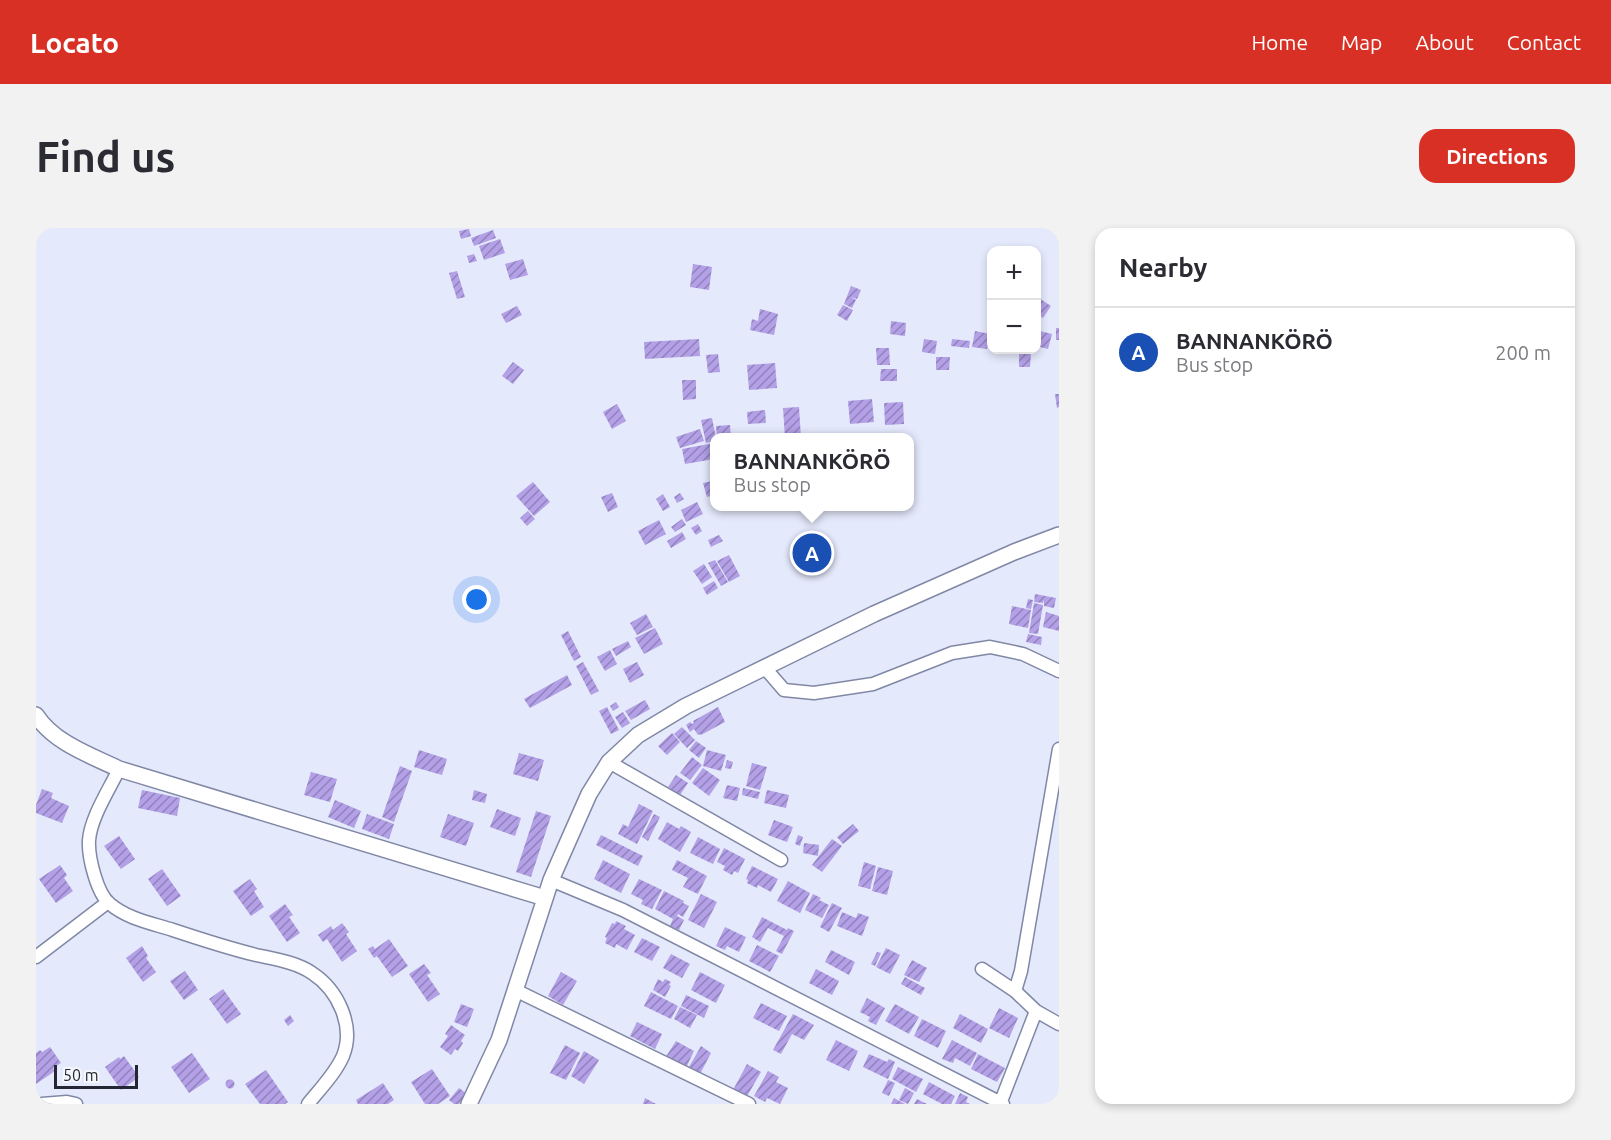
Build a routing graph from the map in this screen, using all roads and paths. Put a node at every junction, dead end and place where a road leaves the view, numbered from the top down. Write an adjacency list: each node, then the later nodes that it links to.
1 (1059, 535): 2 (main road)
2 (765, 668): 3 (street); 6 (main road)
3 (1059, 671)
4 (36, 715): 7 (main road)
5 (1059, 750): 15 (street)
6 (609, 762): 8 (street); 9 (main road)
7 (119, 769): 10 (main road); 11 (street)
8 (781, 860)
9 (551, 880): 10 (main road); 23 (street)
10 (545, 898): 14 (main road)
11 (108, 902): 12 (street); 20 (street)
12 (36, 957)
13 (982, 969): 15 (street)
14 (515, 990): 21 (main road); 22 (street)
15 (1015, 991): 16 (street)
16 (1036, 1011): 17 (street); 23 (street)
17 (1059, 1024)
18 (42, 1104): 19 (street)
19 (76, 1104)
20 (308, 1104)
21 (469, 1104)
22 (749, 1104)
23 (1001, 1104)

